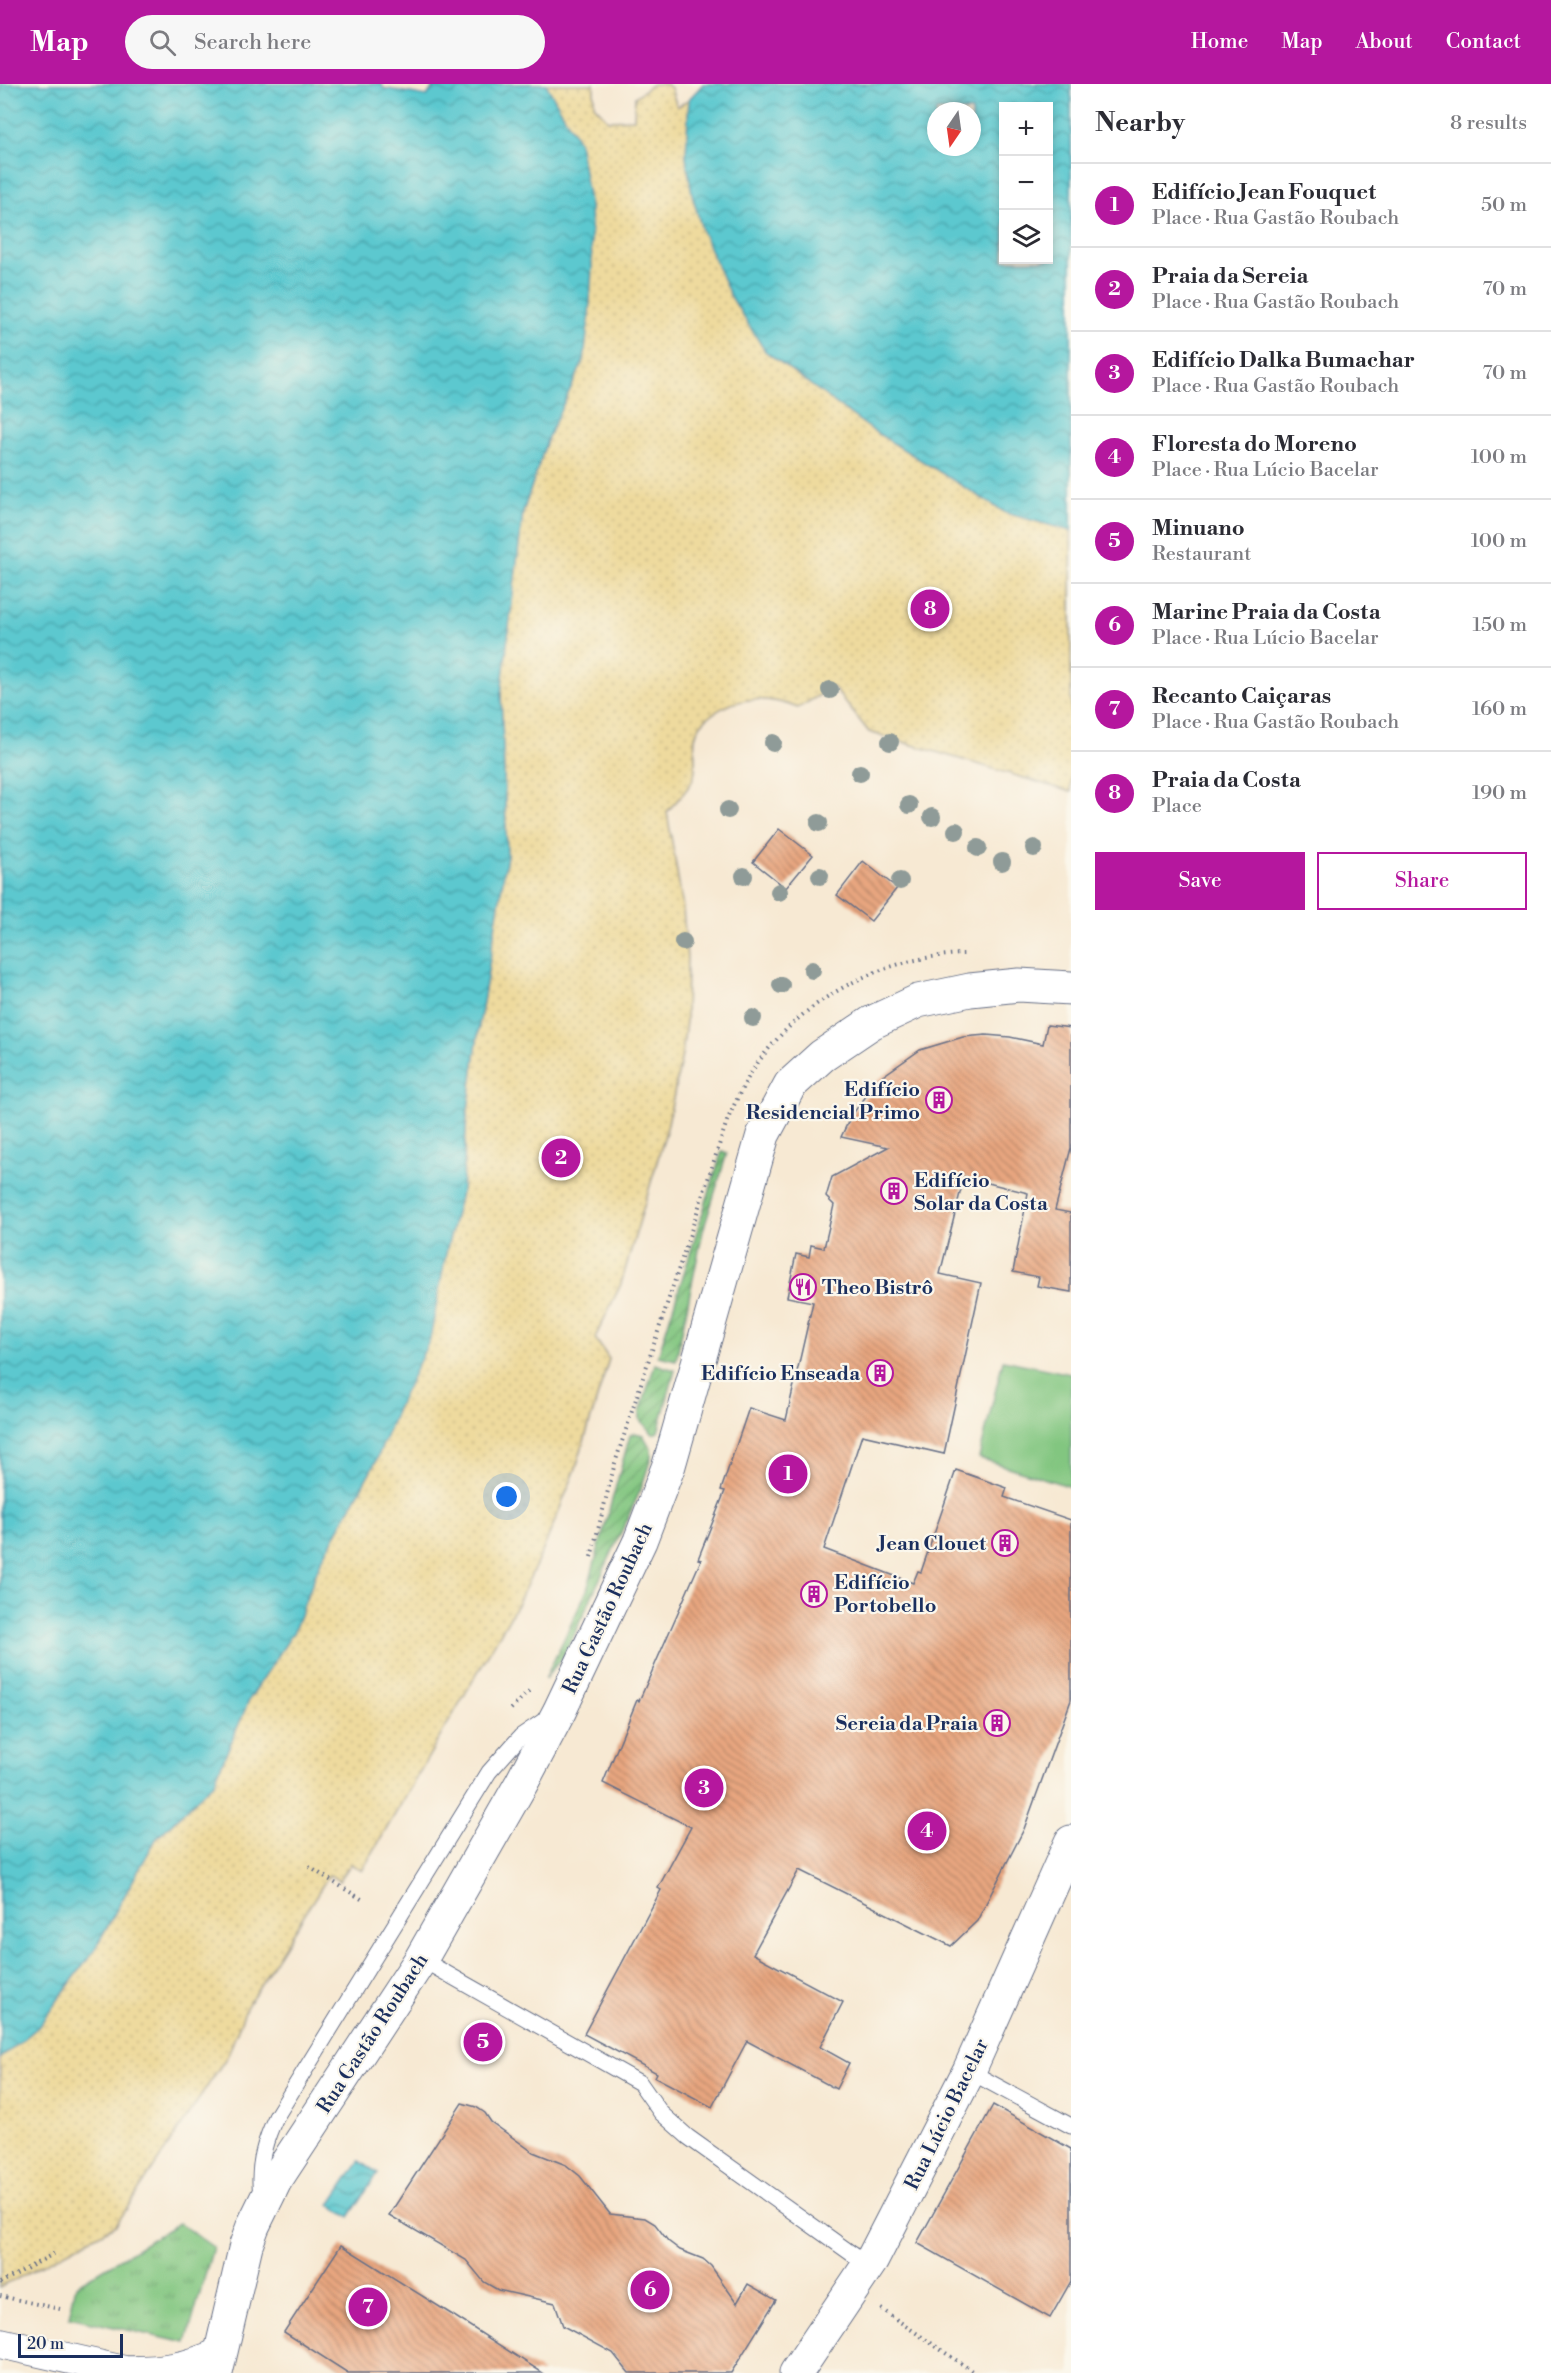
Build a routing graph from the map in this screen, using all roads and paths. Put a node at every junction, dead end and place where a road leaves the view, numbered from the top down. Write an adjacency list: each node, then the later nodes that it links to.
1 (1071, 988): 2 (street, Rua Gastão Roubach)
2 (559, 1712): 6 (street, Rua Gastão Roubach); 9 (lane)
3 (1068, 1859): 7 (street, Rua Lúcio Bacelar)
4 (309, 1867): 5 (path)
5 (363, 1900)
6 (421, 1959): 9 (street, Rua Gastão Roubach); 11 (lane)
7 (969, 2071): 8 (lane); 11 (street, Rua Lúcio Bacelar)
8 (1071, 2126)
9 (262, 2206): 16 (street, Rua Gastão Roubach)
10 (55, 2253): 12 (path)
11 (860, 2279): 18 (street, Rua Lúcio Bacelar); 19 (path)
12 (0, 2283)
13 (0, 2296): 14 (path)
14 (60, 2309)
15 (0, 2343): 17 (street)
16 (219, 2362): 17 (street)
17 (107, 2370)
18 (796, 2373)
19 (975, 2373)

